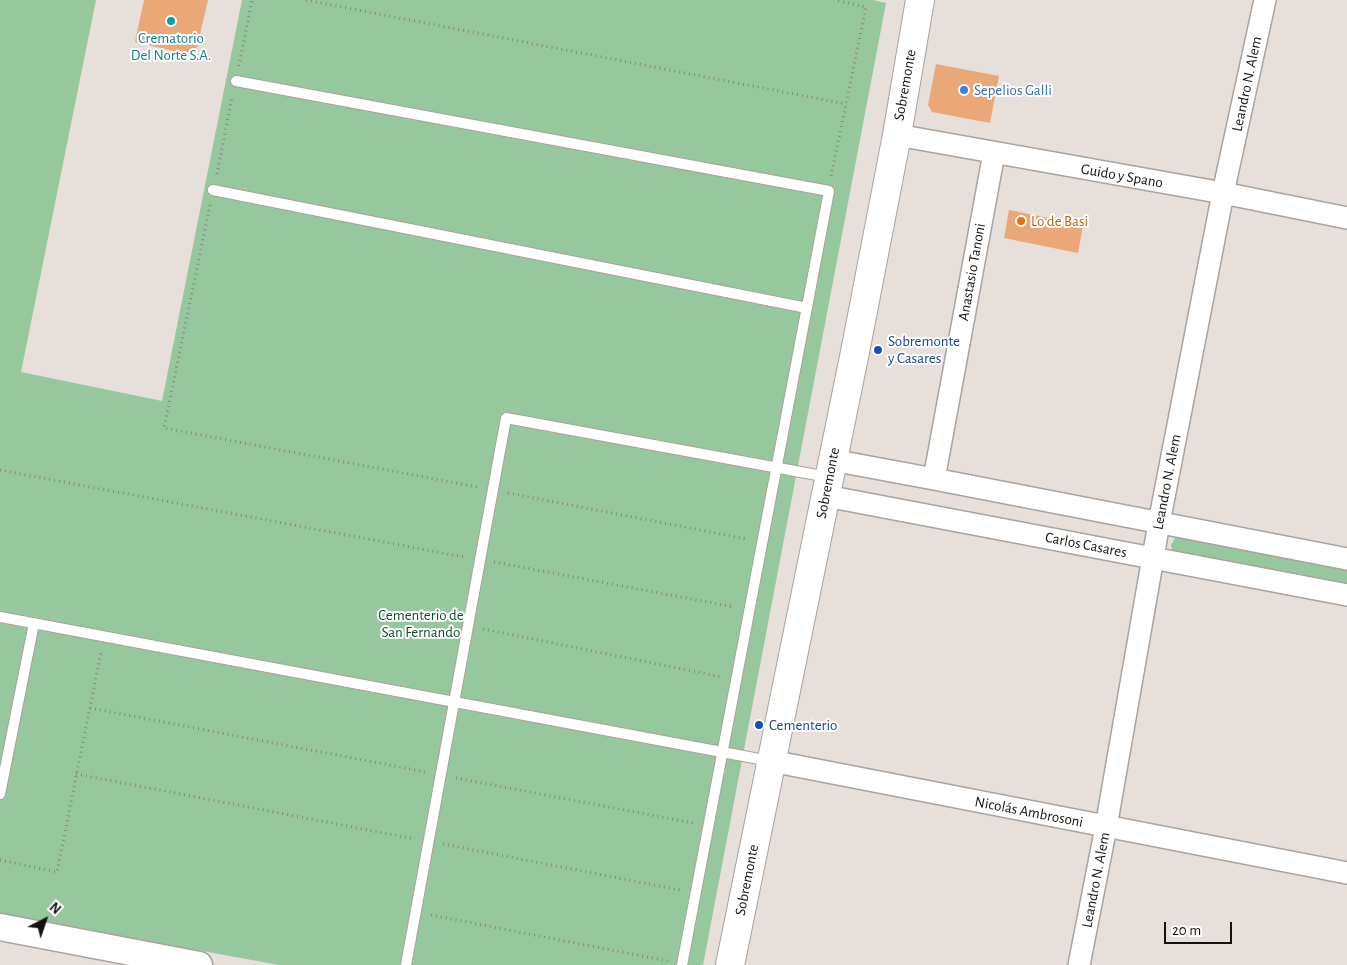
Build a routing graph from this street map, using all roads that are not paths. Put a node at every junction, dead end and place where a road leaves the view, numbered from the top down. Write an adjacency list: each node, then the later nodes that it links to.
1 (920, 0): 4 (main road, Sobremonte)
2 (1265, 0): 7 (street, Leandro N. Alem)
3 (236, 81): 9 (lane)
4 (897, 135): 5 (street, Guido y Spano); 11 (main road, Sobremonte)
5 (994, 153): 7 (street, Guido y Spano); 12 (street, Anastasio Tanoni)
6 (213, 190): 9 (lane)
7 (1223, 193): 8 (street, Guido y Spano); 13 (street, Leandro N. Alem)
8 (1347, 218)
9 (807, 308): 10 (lane)
10 (776, 468): 11 (lane); 19 (lane); 20 (lane)
11 (829, 478): 12 (street); 14 (street, Carlos Casares); 21 (main road, Sobremonte)
12 (934, 479): 13 (street)
13 (1159, 523): 14 (street, Leandro N. Alem); 15 (street)
14 (1154, 558): 16 (street, Carlos Casares); 23 (street, Leandro N. Alem)
15 (1347, 559)
16 (1347, 595)
17 (0, 617): 18 (lane)
18 (34, 623): 19 (lane); 22 (lane)
19 (454, 702): 20 (lane); 28 (lane)
20 (722, 752): 21 (lane); 29 (lane)
21 (771, 761): 23 (street, Nicolás Ambrosoni); 30 (main road, Sobremonte)
22 (0, 794)
23 (1106, 826): 24 (street, Nicolás Ambrosoni); 31 (street, Leandro N. Alem)
24 (1347, 873)
25 (0, 927): 26 (street)
26 (120, 957): 27 (street)
27 (199, 965)
28 (406, 965)
29 (682, 965)
30 (730, 965)
31 (1079, 965)

